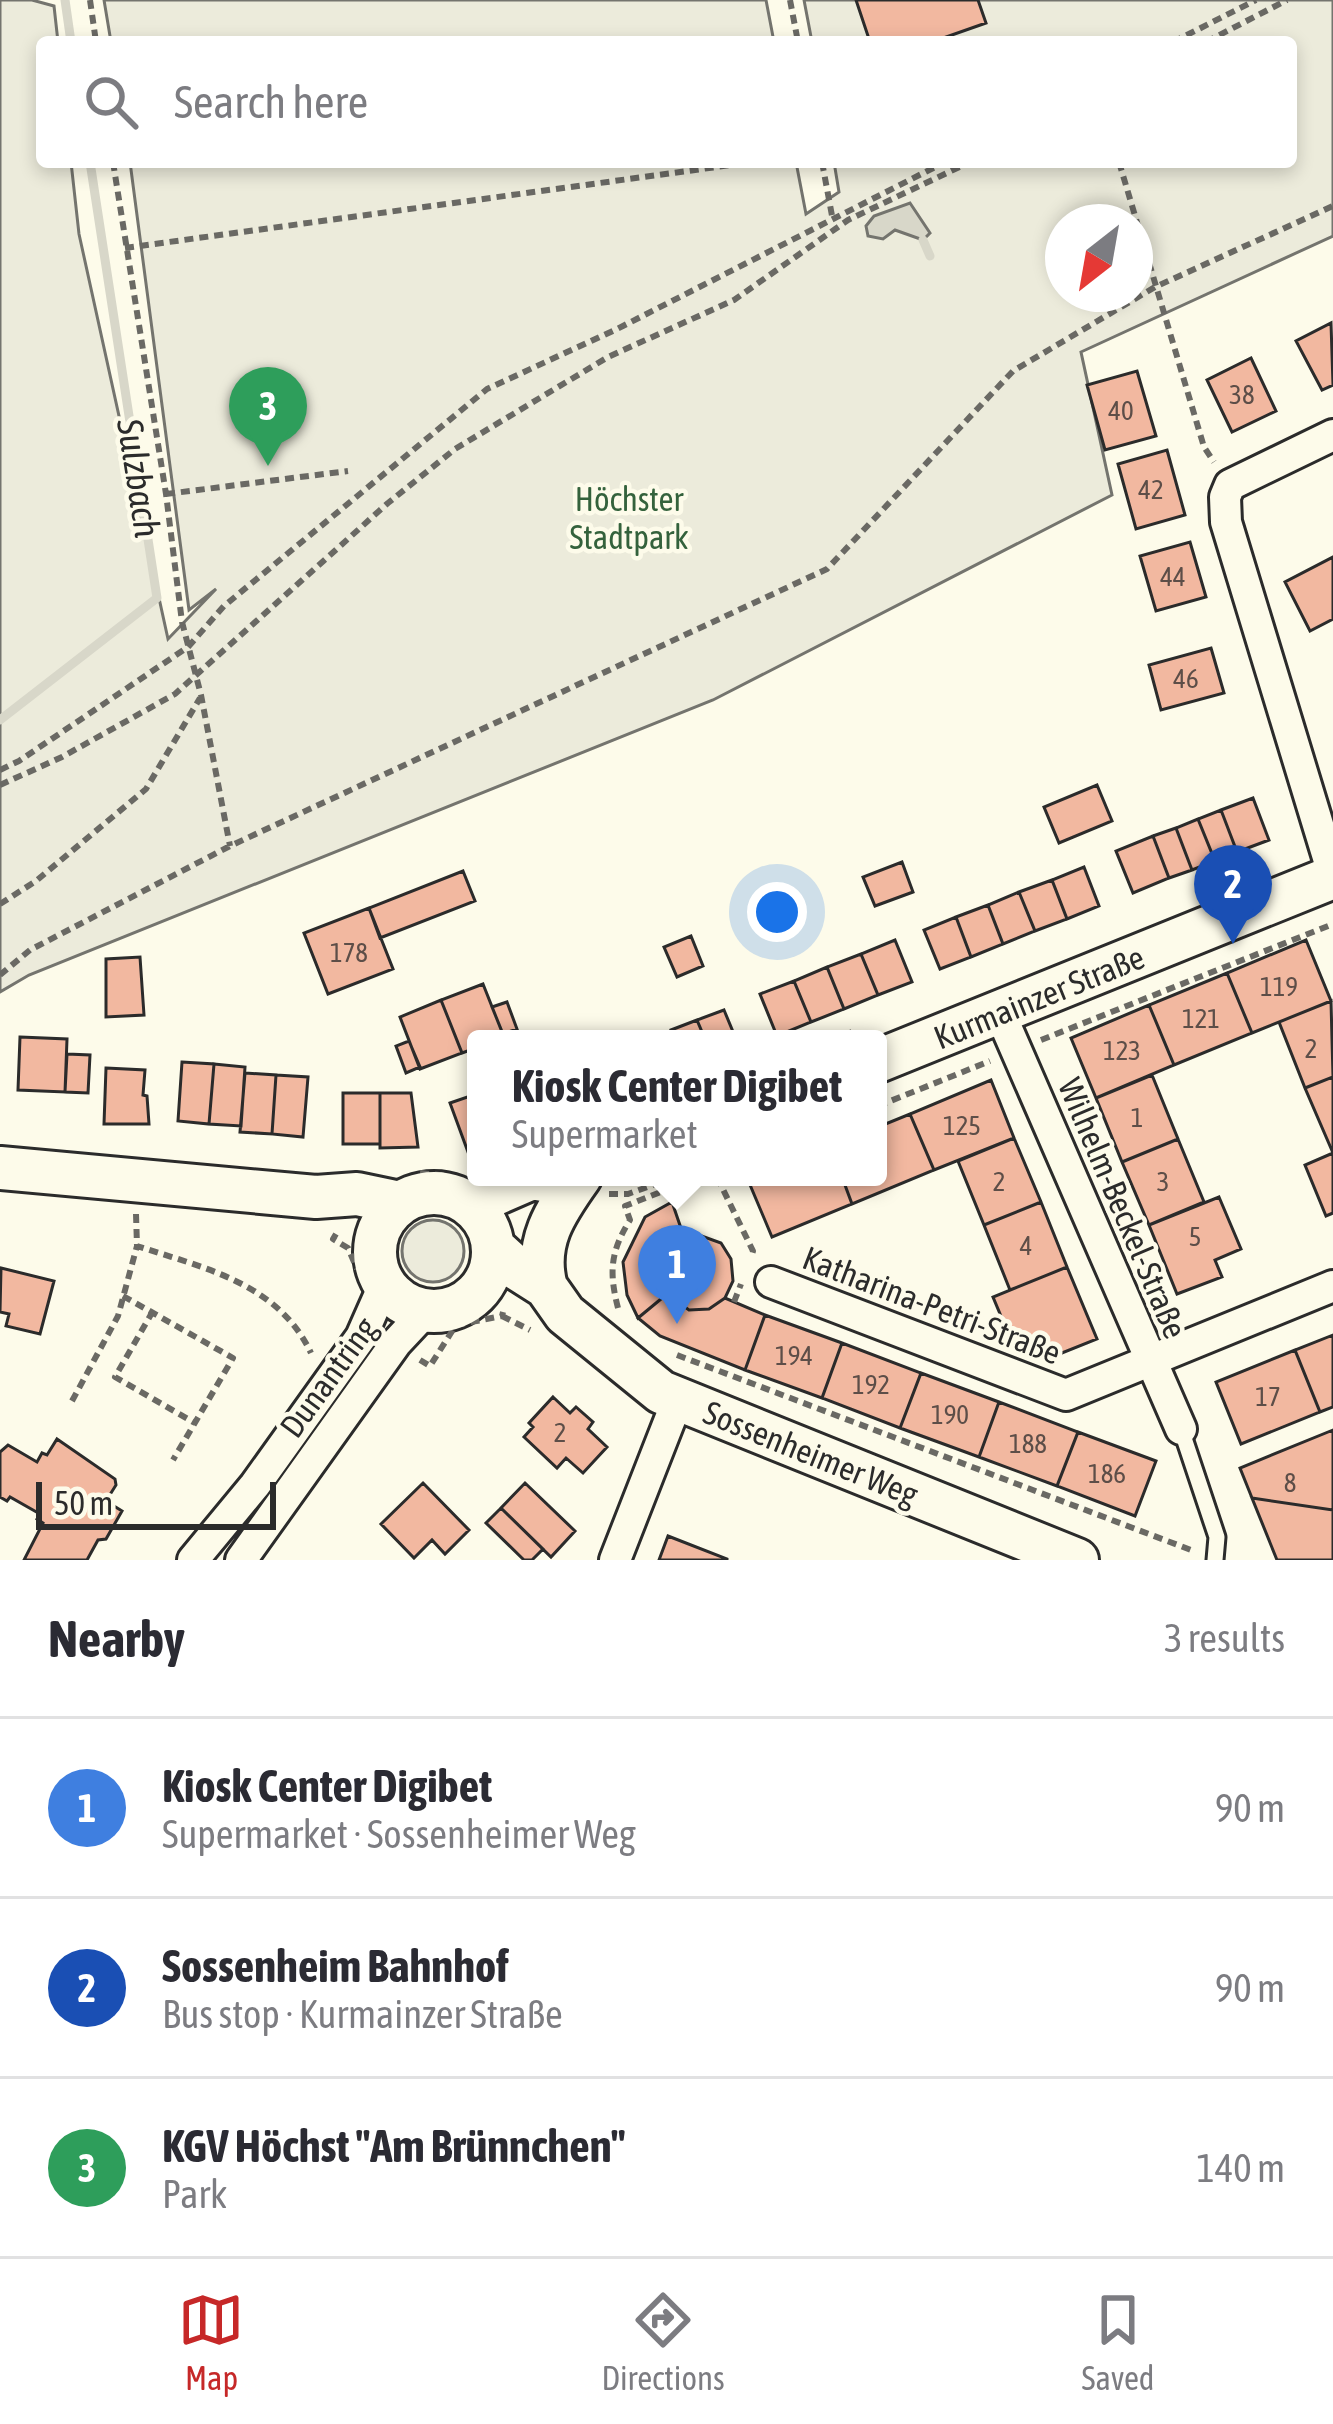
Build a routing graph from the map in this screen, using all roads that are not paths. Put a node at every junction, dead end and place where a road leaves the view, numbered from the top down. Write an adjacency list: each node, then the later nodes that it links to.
1 (1333, 435): 2 (street)
2 (1333, 876): 3 (main road, Kurmainzer Straße)
3 (1008, 1032): 4 (main road, Kurmainzer Straße); 15 (street, Wilhelm-Beckel-Straße)
4 (887, 1059)
5 (0, 1168): 10 (main road)
6 (525, 1186): 9 (main road)
7 (574, 1186): 13 (main road)
8 (400, 1203): 9 (main road); 10 (main road); 10 (main road)
9 (485, 1229): 13 (main road, Sossenheimer Weg); 14 (main road)
10 (354, 1250): 14 (main road); 18 (street, Dunantring)
11 (759, 1277): 15 (street, Katharina-Petri-Straße)
12 (1333, 1286): 15 (street, Katharina-Petri-Straße)
13 (555, 1301): 14 (main road, Sossenheimer Weg); 16 (main road, Sossenheimer Weg)
14 (464, 1309): 19 (street, Dunantring)
15 (1149, 1360): 17 (street, Wilhelm-Beckel-Straße)
16 (678, 1399): 21 (street); 22 (main road, Sossenheimer Weg)
17 (1181, 1429): 23 (lane)
18 (232, 1514): 19 (street, Dunantring); 20 (street, Dunantring)
19 (246, 1553)
20 (193, 1560)
21 (615, 1560)
22 (1077, 1560)
23 (1215, 1560)

